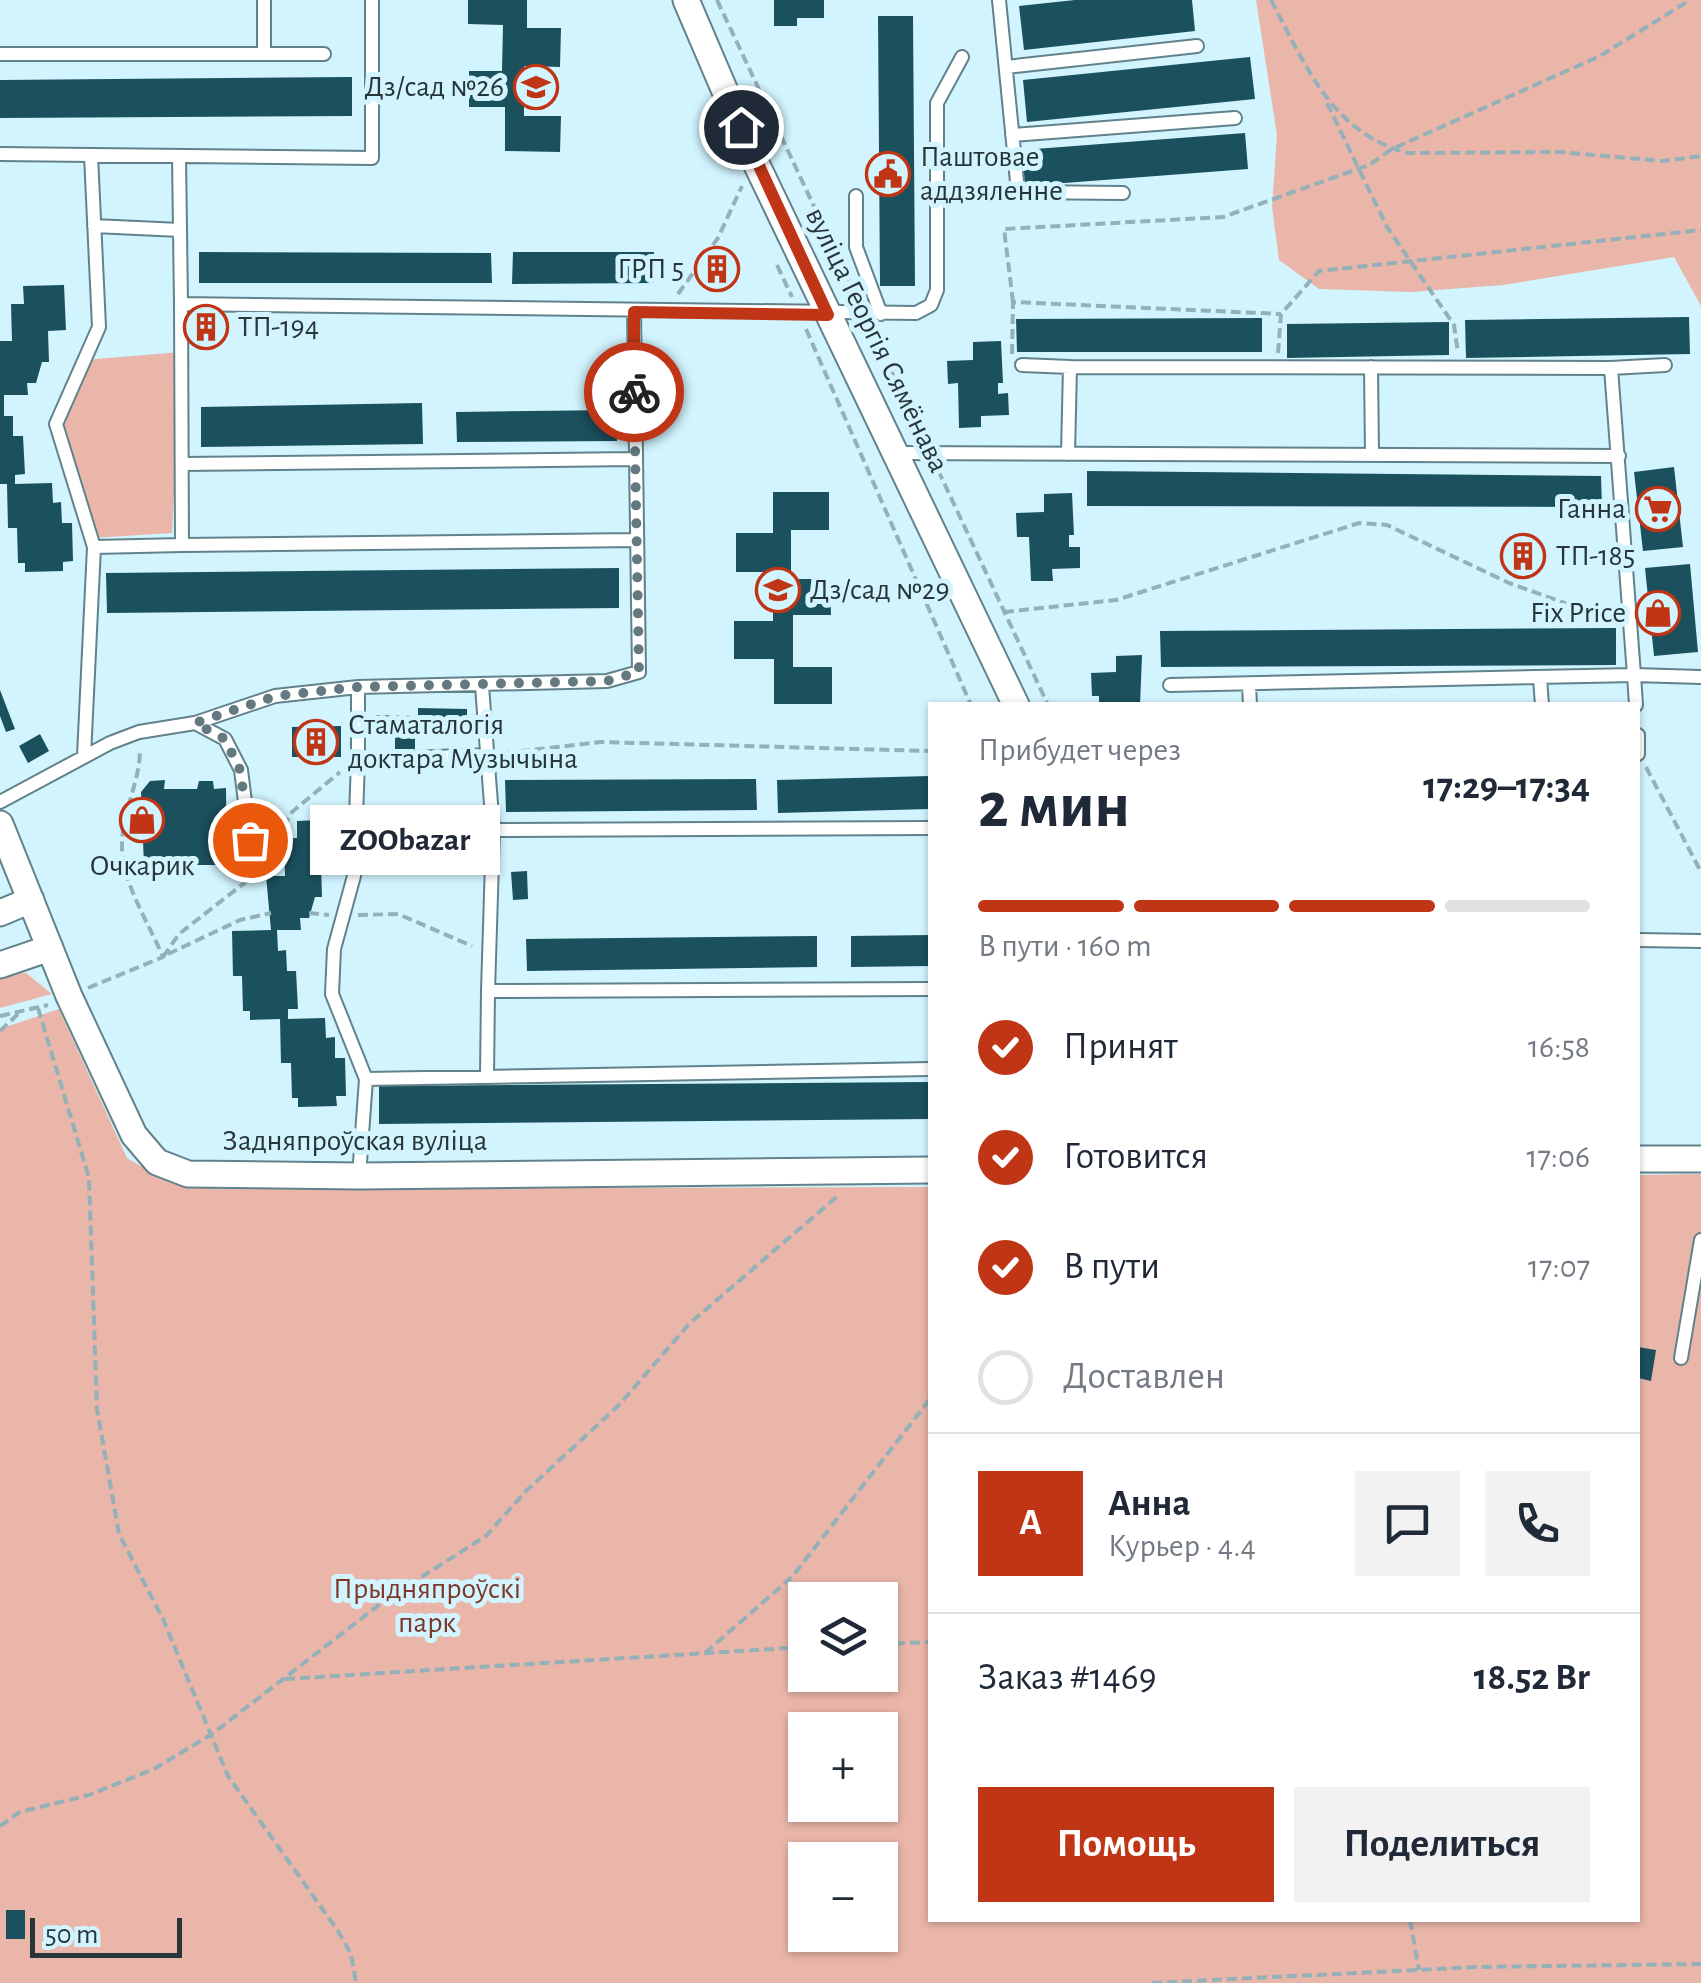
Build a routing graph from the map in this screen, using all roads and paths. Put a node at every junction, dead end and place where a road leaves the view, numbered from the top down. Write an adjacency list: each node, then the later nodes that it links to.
1 (264, 0): 10 (lane)
2 (372, 0): 20 (lane)
3 (686, 0): 22 (street, вуліца Георгія Сямёнава)
4 (717, 0): 38 (path)
5 (999, 0): 13 (lane)
6 (1271, 0): 14 (path)
7 (1690, 0): 17 (path)
8 (1196, 46): 13 (lane)
9 (0, 54): 10 (lane)
10 (264, 54): 11 (lane)
11 (324, 54)
12 (962, 58): 39 (lane)
13 (1006, 67): 16 (lane)
14 (1324, 98): 17 (path); 23 (path)
15 (1234, 118): 16 (lane)
16 (1012, 134): 25 (lane)
17 (1392, 149): 21 (path); 23 (path)
18 (0, 154): 19 (lane)
19 (91, 155): 20 (lane); 28 (lane)
20 (179, 156): 29 (lane)
21 (1701, 156)
22 (754, 158): 24 (path); 41 (street, вуліца Георгія Сямёнава)
23 (1359, 168): 32 (path); 33 (path)
24 (742, 186): 27 (path); 36 (path)
25 (1124, 193)
26 (856, 196): 39 (lane)
27 (750, 202)
28 (94, 226): 29 (lane); 58 (lane)
29 (180, 230): 34 (lane)
30 (1701, 230): 32 (path)
31 (771, 250): 37 (path)
32 (1412, 261): 40 (path); 47 (path)
33 (1013, 302): 40 (path); 42 (path)
34 (182, 304): 35 (lane); 55 (lane)
35 (634, 312): 36 (lane); 54 (lane)
36 (655, 312): 37 (lane)
37 (800, 314): 41 (lane); 68 (path)
38 (864, 314): 39 (lane); 41 (lane); 50 (path)
39 (882, 314)
40 (1281, 314): 45 (path)
41 (828, 315): 49 (street, вуліца Георгія Сямёнава)
42 (1022, 365): 44 (lane)
43 (1665, 365): 48 (lane)
44 (1070, 367): 45 (lane); 51 (lane)
45 (1277, 367): 46 (lane)
46 (1371, 368): 47 (lane); 52 (lane)
47 (1460, 368): 48 (lane)
48 (1611, 368): 53 (lane)
49 (894, 453): 50 (lane); 69 (street, вуліца Георгія Сямёнава)
50 (930, 453): 51 (lane); 59 (path)
51 (1068, 454): 52 (lane)
52 (1372, 455): 53 (lane)
53 (1619, 456): 60 (lane)
54 (634, 460): 55 (lane); 56 (lane)
55 (182, 464): 57 (lane)
56 (636, 540): 57 (lane); 65 (lane)
57 (182, 546): 58 (lane)
58 (94, 547): 78 (lane)
59 (1004, 612): 60 (path); 70 (path)
60 (1631, 627): 61 (lane)
61 (1634, 675): 62 (lane); 63 (lane); 73 (lane)
62 (1701, 677)
63 (1540, 678): 66 (lane); 72 (lane)
64 (1170, 684): 66 (lane)
65 (482, 686): 67 (lane); 77 (lane)
66 (1249, 686): 71 (lane)
67 (358, 687): 74 (lane); 80 (lane)
68 (970, 702)
69 (1015, 702)
70 (1047, 702)
71 (1250, 702)
72 (1542, 702)
73 (1636, 702)
74 (195, 723): 75 (lane); 86 (lane)
75 (139, 732): 78 (lane); 96 (path)
76 (928, 750): 77 (path)
77 (488, 755): 80 (lane); 85 (lane)
78 (84, 756): 81 (lane)
79 (1640, 758): 87 (path)
80 (358, 760): 82 (lane); 96 (path)
81 (0, 802)
82 (356, 820): 85 (lane); 91 (lane)
83 (0, 824): 88 (street, Задняпроўская вуліца)
84 (928, 828): 85 (lane)
85 (493, 830): 95 (lane)
86 (250, 840)
87 (1701, 872)
88 (31, 900): 89 (street); 94 (street, Задняпроўская вуліца)
89 (0, 913)
90 (271, 913): 96 (path)
91 (342, 916): 95 (path); 108 (lane)
92 (1640, 940): 93 (lane)
93 (1701, 941)
94 (50, 948): 97 (street); 112 (street, Задняпроўская вуліца)
95 (490, 954): 100 (lane)
96 (164, 957): 98 (path)
97 (0, 965)
98 (83, 990)
99 (928, 990): 100 (lane)
100 (488, 992): 107 (lane)
101 (52, 1004): 102 (path)
102 (38, 1008): 103 (path); 122 (path)
103 (22, 1011): 104 (path); 105 (path)
104 (0, 1016)
105 (0, 1031)
106 (928, 1069): 107 (lane)
107 (487, 1077): 108 (lane)
108 (366, 1079): 112 (lane)
109 (1701, 1158): 110 (street)
110 (1640, 1159)
111 (928, 1170): 112 (street, Задняпроўская вуліца)
112 (358, 1176)
113 (845, 1191): 121 (path)
114 (1701, 1240): 115 (lane)
115 (1681, 1358)
116 (928, 1402): 120 (path)
117 (928, 1642): 118 (path)
118 (898, 1643)
119 (788, 1648): 120 (path)
120 (705, 1653): 121 (path)
121 (285, 1680): 122 (path)
122 (212, 1734): 123 (path); 127 (path)
123 (0, 1826)
124 (1410, 1922): 126 (path)
125 (1701, 1964): 126 (path)
126 (1418, 1970): 128 (path)
127 (356, 1983)
128 (1152, 1983)

